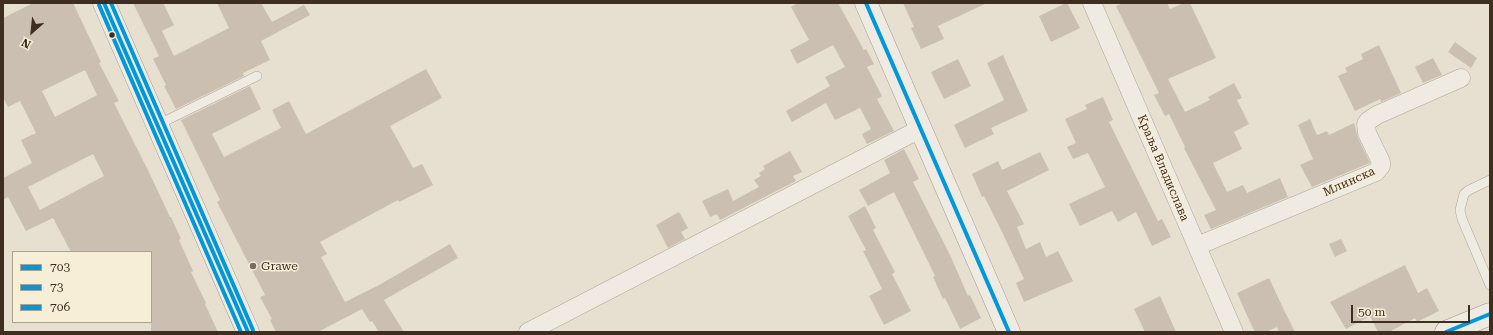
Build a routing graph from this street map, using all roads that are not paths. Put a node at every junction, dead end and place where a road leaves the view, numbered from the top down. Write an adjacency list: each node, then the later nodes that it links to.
1 (104, 3): 6 (street)
2 (866, 3): 7 (street)
3 (1092, 3): 9 (street, Краља Владислава)
4 (257, 76): 6 (lane)
5 (1461, 78): 9 (street, Млинска)
6 (157, 125): 12 (street)
7 (920, 129): 13 (street); 14 (street)
8 (1490, 180): 10 (lane)
9 (1197, 246): 15 (street, Краља Владислава)
10 (1490, 285)
11 (1490, 314): 16 (street)
12 (248, 332)
13 (528, 332)
14 (1009, 332)
15 (1234, 332)
16 (1446, 332)

